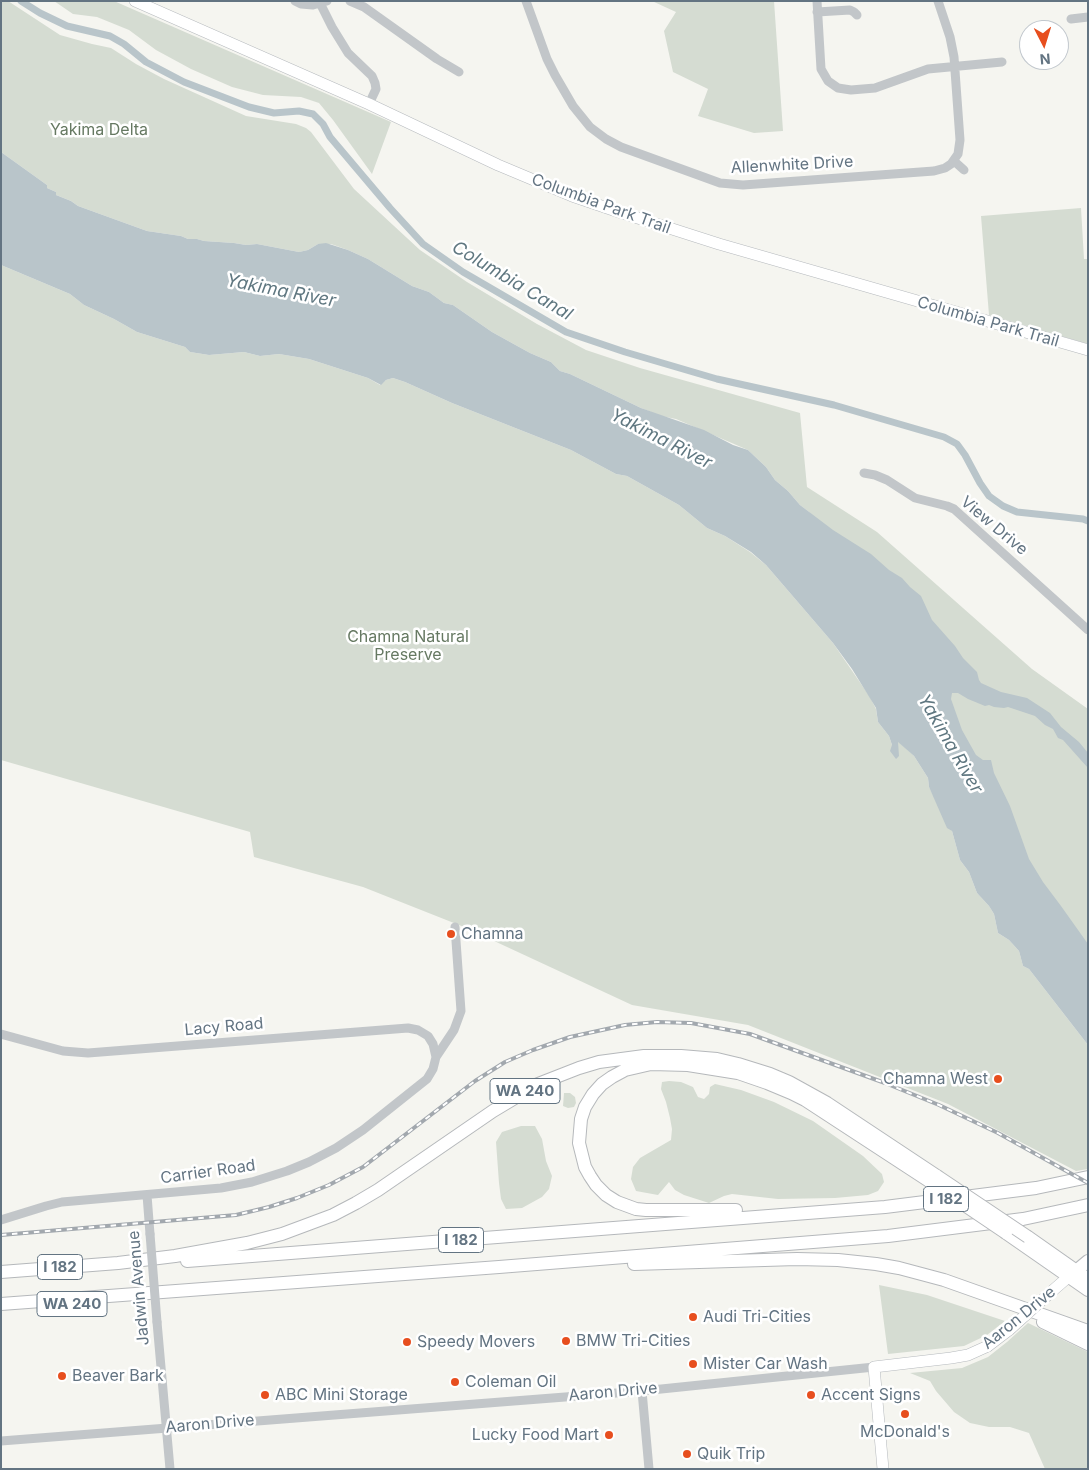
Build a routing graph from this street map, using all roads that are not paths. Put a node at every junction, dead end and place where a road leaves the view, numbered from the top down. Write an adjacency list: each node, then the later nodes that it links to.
1 (135, 1): 15 (main road, Columbia Park Trail)
2 (295, 1): 7 (street)
3 (350, 1): 14 (street)
4 (526, 1): 16 (street, Allenwhite Drive)
5 (816, 1): 8 (street)
6 (938, 1): 13 (street)
7 (322, 2): 15 (street)
8 (817, 12): 9 (street); 13 (street)
9 (857, 15)
10 (1088, 17): 11 (street)
11 (1070, 19)
12 (1002, 62): 13 (street)
13 (955, 66): 16 (street)
14 (459, 72)
15 (369, 104): 18 (main road, Columbia Park Trail)
16 (954, 161): 17 (street)
17 (964, 170)
18 (1088, 350)
19 (864, 473): 20 (street, View Drive)
20 (1088, 630)
21 (455, 927): 23 (street, Carrier Road)
22 (1, 1034): 23 (street, Lacy Road)
23 (436, 1056): 26 (street, Carrier Road)
24 (1088, 1177): 28 (highway, I 182)
25 (933, 1178): 28 (highway); 31 (highway, WA 240); 34 (highway, bridge)
26 (147, 1195): 29 (street, Carrier Road); 45 (street, Jadwin Avenue, bridge)
27 (1088, 1205): 32 (highway, I 182)
28 (803, 1212): 31 (highway, I 182)
29 (1, 1220)
30 (1088, 1261): 34 (highway)
31 (118, 1263): 33 (highway, I 182)
32 (499, 1268): 37 (highway, I 182); 38 (highway)
33 (1, 1272)
34 (1072, 1274): 35 (highway); 36 (highway); 43 (main road, Aaron Drive, bridge)
35 (1088, 1279)
36 (1088, 1290)
37 (143, 1294): 39 (highway, I 182); 40 (highway, WA 240)
38 (985, 1294): 41 (highway); 42 (highway)
39 (1, 1304)
40 (1, 1312)
41 (1088, 1331)
42 (1088, 1344)
43 (874, 1367): 44 (street, Aaron Drive); 49 (main road)
44 (642, 1391): 45 (street, Aaron Drive); 48 (street)
45 (167, 1428): 46 (street, Aaron Drive); 47 (street, Jadwin Avenue)
46 (1, 1440)
47 (170, 1469)
48 (649, 1469)
49 (884, 1469)

